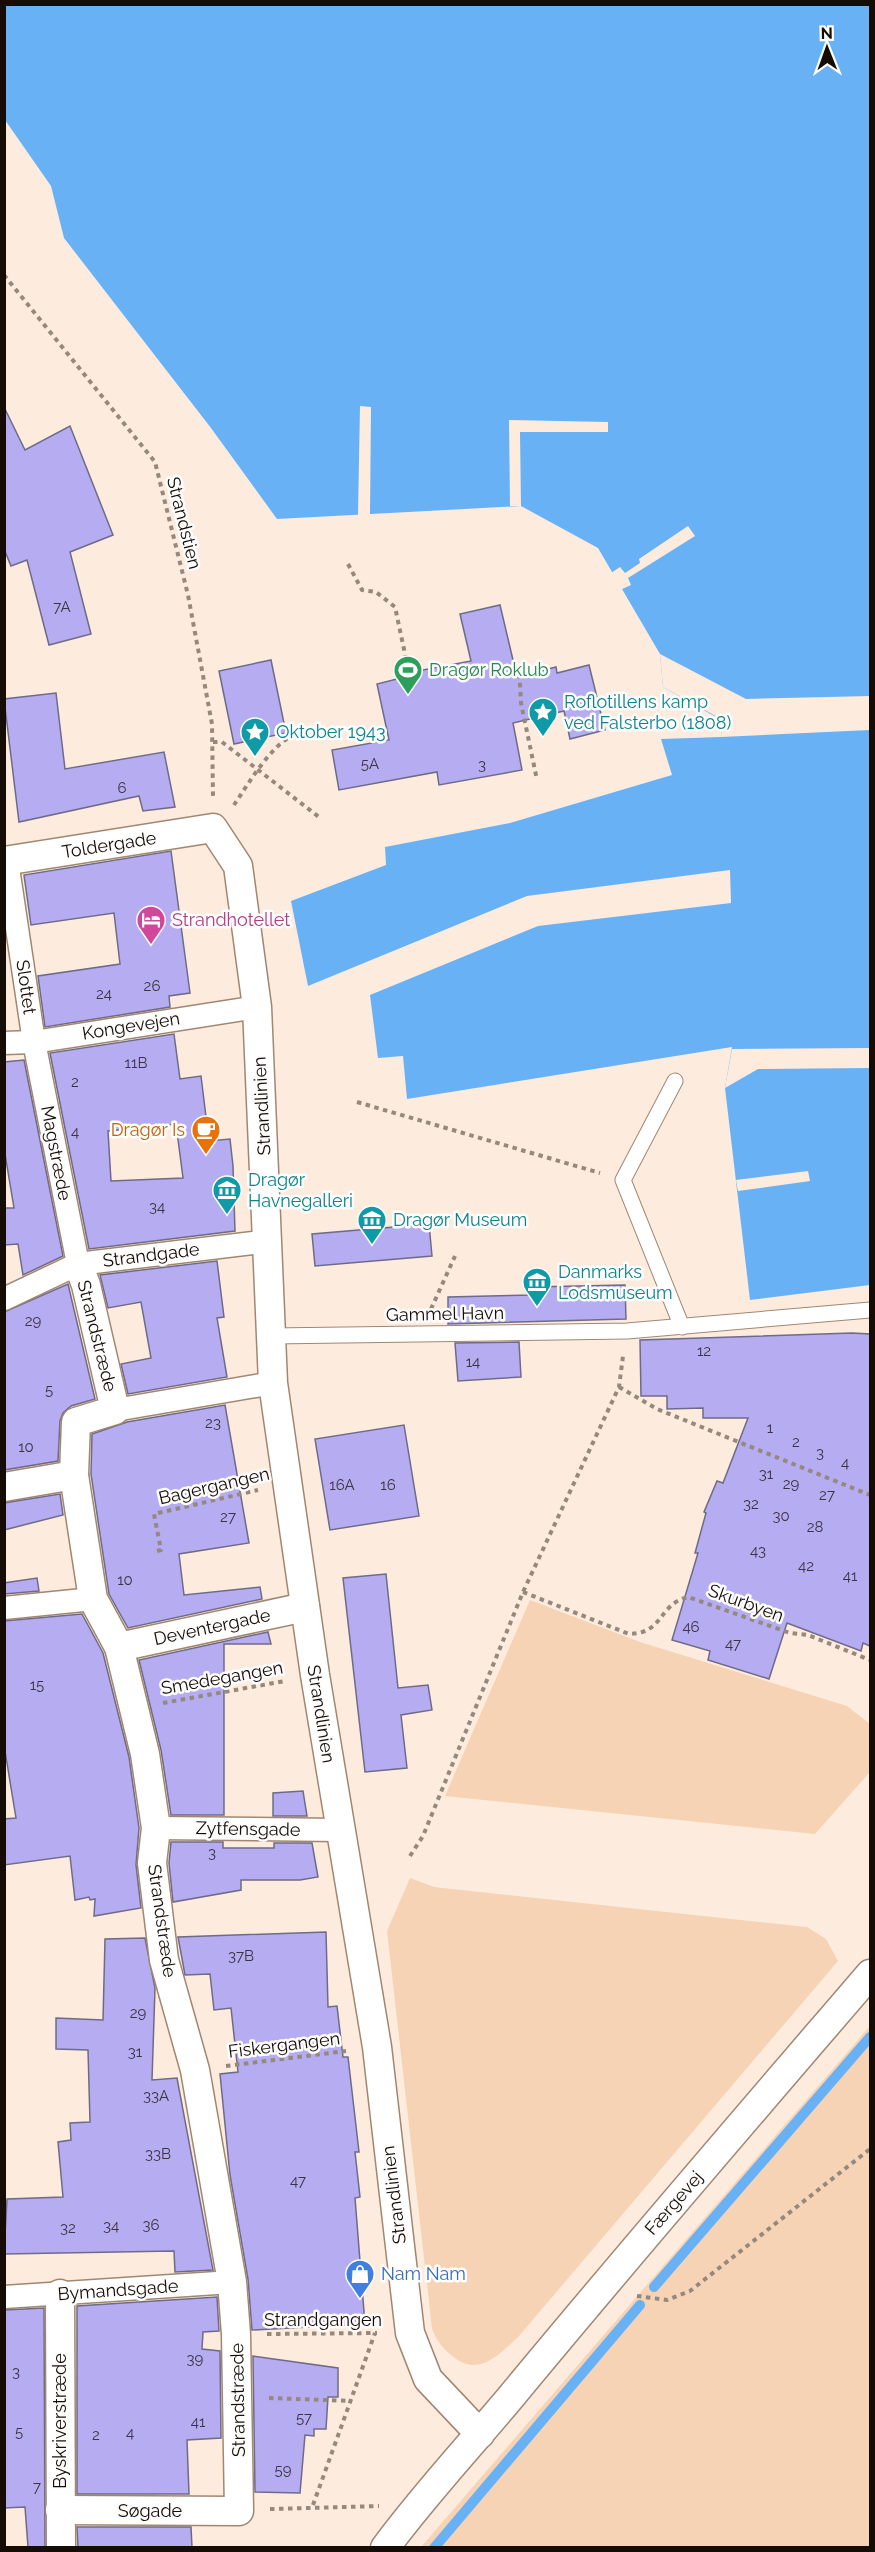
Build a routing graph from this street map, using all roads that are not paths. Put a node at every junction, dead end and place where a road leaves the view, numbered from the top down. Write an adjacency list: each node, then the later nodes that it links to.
1 (213, 828): 2 (street, Toldergade); 3 (street, Strandlinien)
2 (6, 861): 4 (street, Slottet)
3 (257, 1007): 4 (street, Kongevejen); 7 (street, Strandlinien)
4 (34, 1042): 5 (street, Kongevejen); 8 (street, Magstræde)
5 (4, 1043)
6 (675, 1081): 11 (lane)
7 (269, 1241): 8 (street, Strandgade); 12 (street, Strandlinien)
8 (78, 1264): 9 (street, Strandgade); 14 (street, Strandstræde)
9 (4, 1299)
10 (870, 1310): 11 (lane, Gammel Havn)
11 (682, 1327): 12 (lane, Gammel Havn)
12 (271, 1336): 13 (street, Strandlinien)
13 (273, 1383): 14 (street); 18 (street, Strandlinien)
14 (115, 1410): 15 (street, Strandstræde)
15 (74, 1475): 16 (street); 17 (street, Strandstræde)
16 (4, 1487)
17 (93, 1599): 19 (street); 20 (street, Strandstræde)
18 (305, 1607): 20 (street, Deventergade); 22 (street, Strandlinien)
19 (4, 1608)
20 (119, 1647): 21 (street, Strandstræde)
21 (156, 1828): 22 (street, Zytfensgade); 24 (street, Strandstræde)
22 (340, 1830): 27 (street, Strandlinien)
23 (870, 1974): 27 (street, Færgevej)
24 (232, 2282): 25 (street, Bymandsgade); 29 (street, Strandstræde)
25 (60, 2294): 26 (street, Bymandsgade); 28 (street, Byskriverstræde)
26 (4, 2297)
27 (480, 2434): 31 (street)
28 (60, 2510): 29 (street, Søgade); 30 (street, Byskriverstræde)
29 (239, 2511)
30 (61, 2547)
31 (385, 2547)

